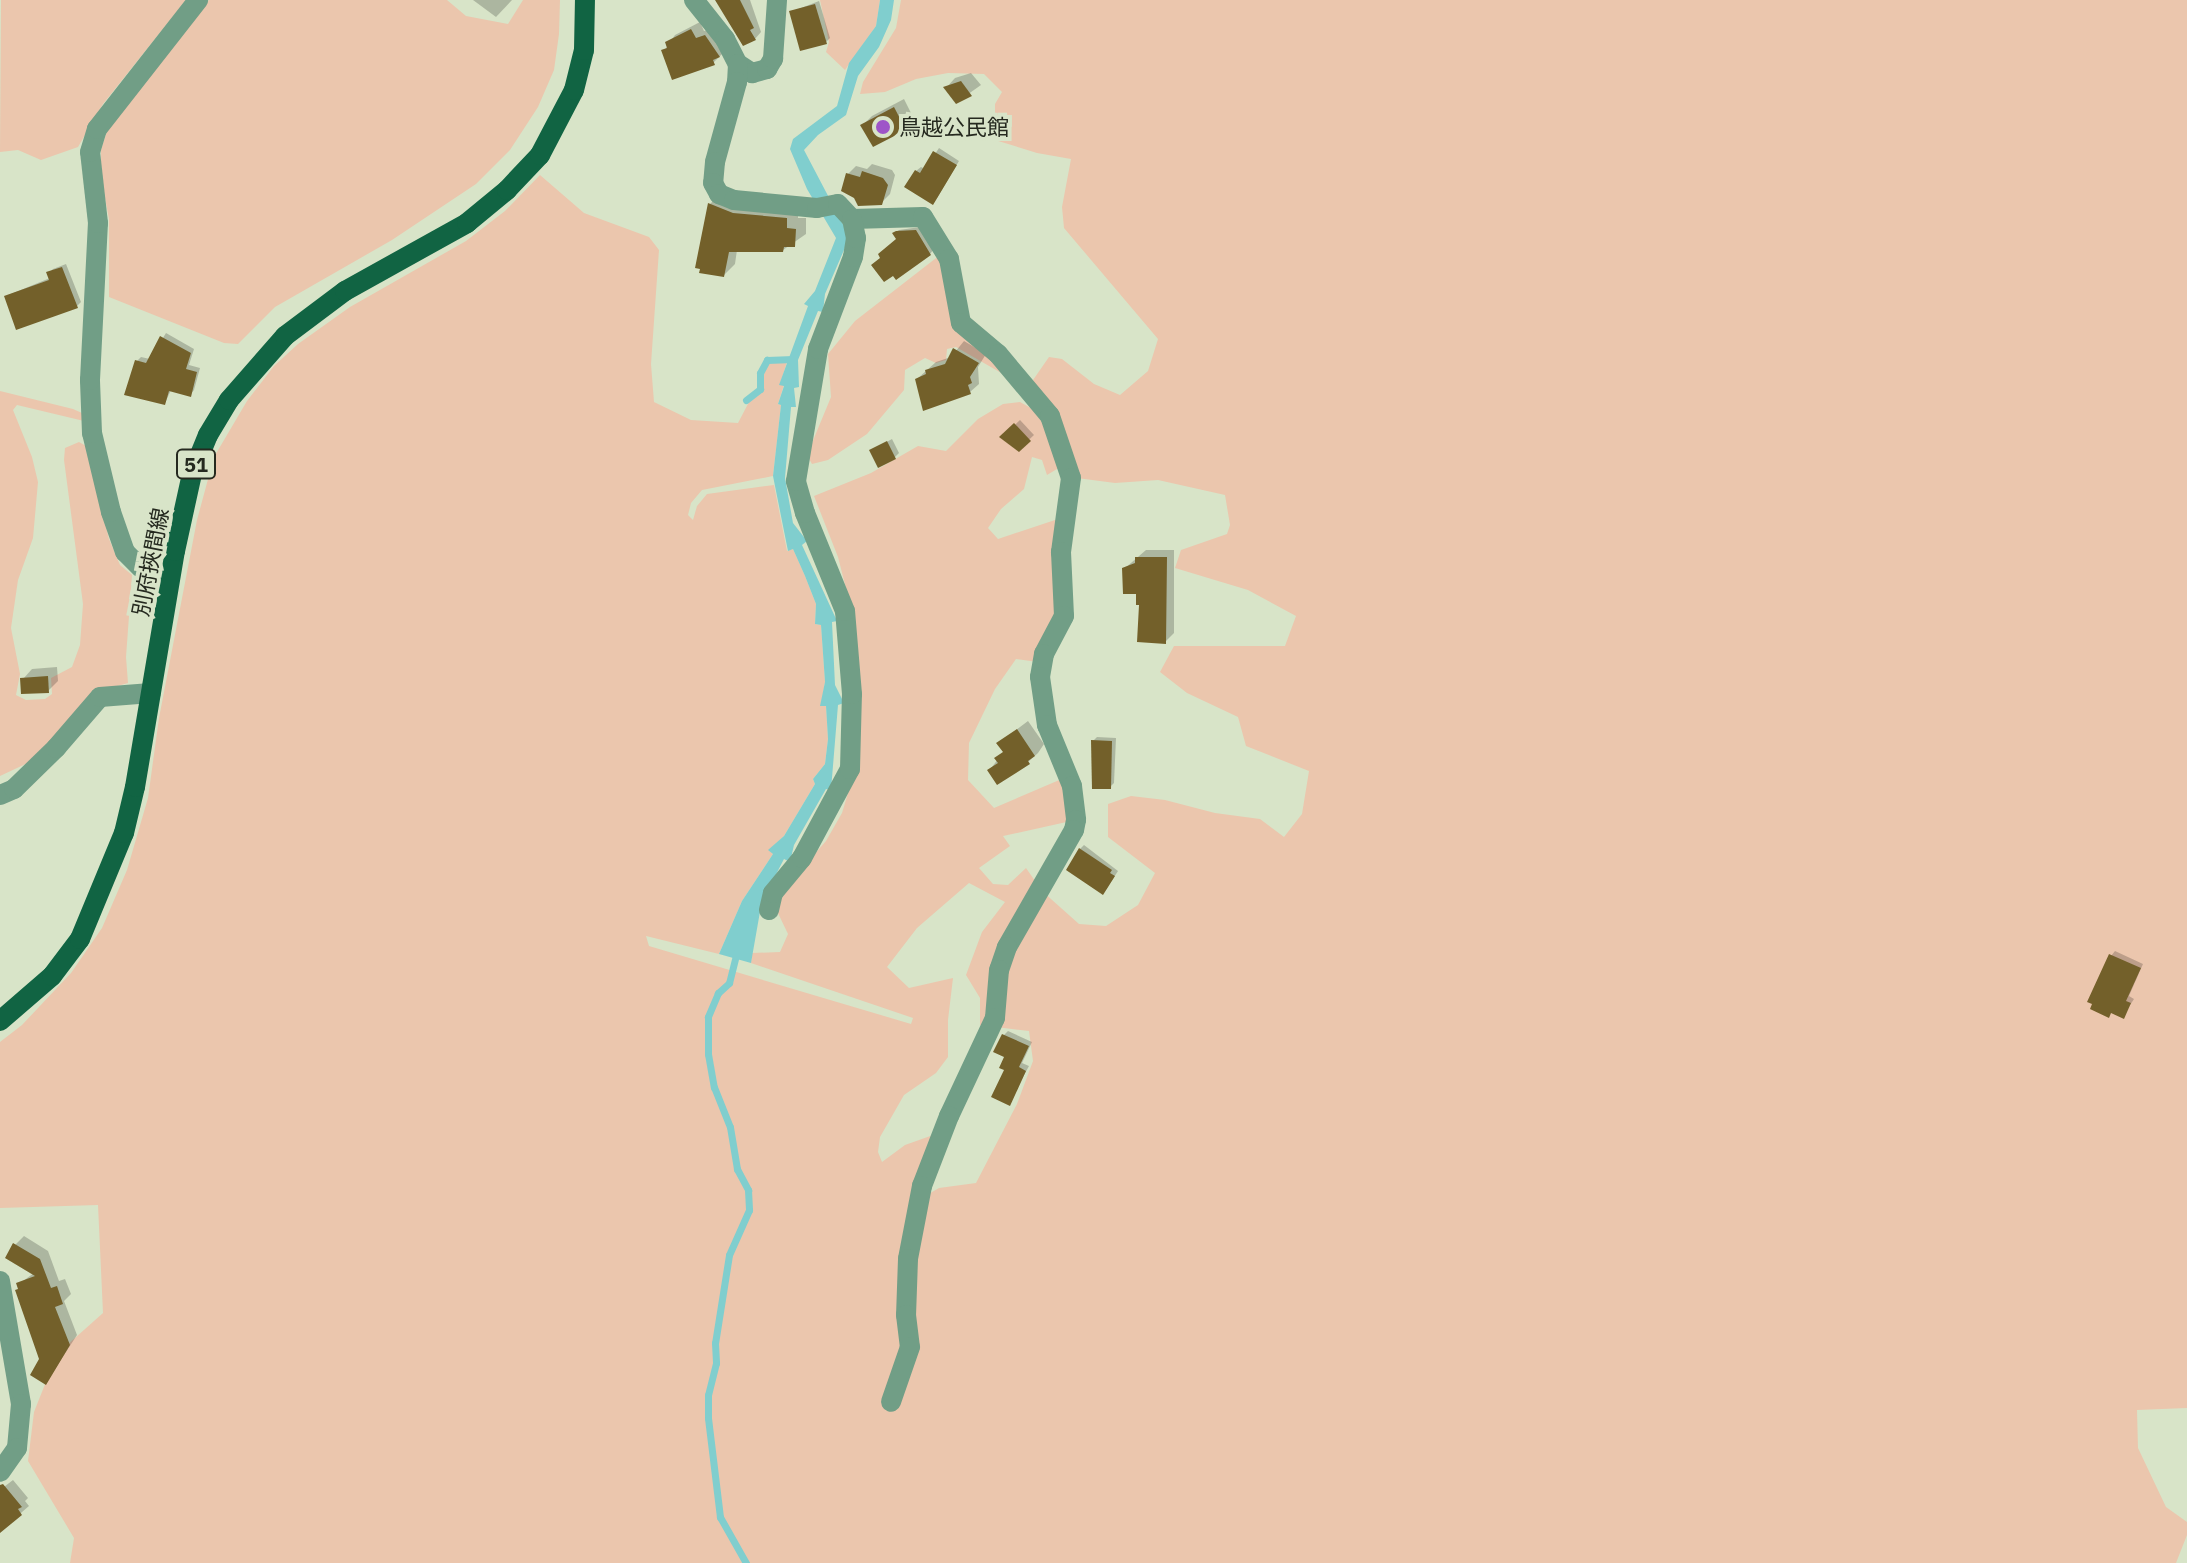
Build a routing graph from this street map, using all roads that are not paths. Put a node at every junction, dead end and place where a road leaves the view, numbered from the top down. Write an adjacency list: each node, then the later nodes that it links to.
1 (198, 0): 7 (street)
2 (585, 0): 7 (main road, 別府挾間線 / 51)
3 (694, 0): 5 (street)
4 (777, 0): 5 (street)
5 (738, 64): 6 (street)
6 (852, 219): 10 (street); 13 (street)
7 (168, 585): 8 (main road, 別府挾間線 / 51)
8 (151, 693): 9 (street); 11 (main road, 別府挾間線 / 51)
9 (0, 795)
10 (769, 910)
11 (0, 1021)
12 (0, 1281): 14 (street)
13 (891, 1402)
14 (0, 1472)

